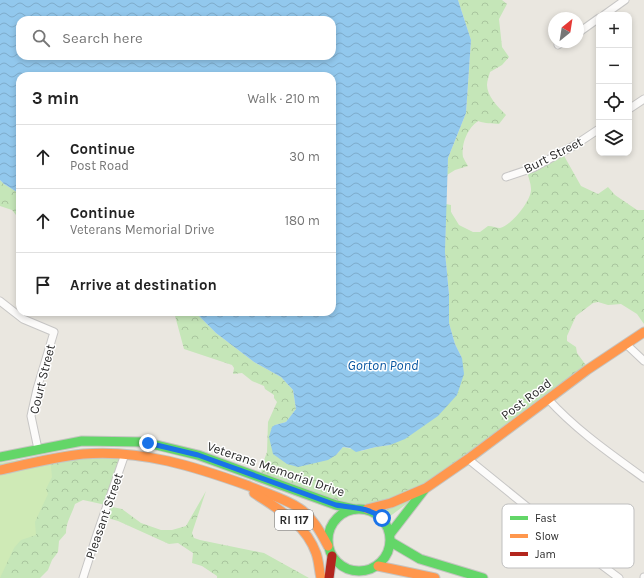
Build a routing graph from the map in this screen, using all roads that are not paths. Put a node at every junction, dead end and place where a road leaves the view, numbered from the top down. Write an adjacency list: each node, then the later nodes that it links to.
1 (625, 0): 2 (street)
2 (608, 12)
3 (596, 20): 4 (street)
4 (584, 29)
5 (644, 99): 6 (street)
6 (632, 107)
7 (596, 131): 8 (street, Burt Street)
8 (506, 177)
9 (0, 301): 10 (street, Court Street)
10 (16, 314)
11 (19, 316): 16 (street, Court Street)
12 (644, 332): 13 (main road, Post Road)
13 (626, 344): 14 (street); 15 (main road, Post Road)
14 (644, 361)
15 (548, 399): 19 (main road, Post Road); 21 (street)
16 (38, 449): 18 (main road, Veterans Memorial Drive); 25 (main road, Veterans Memorial Drive)
17 (125, 454): 20 (main road, Veterans Memorial Drive); 22 (main road, Veterans Memorial Drive); 33 (street, Pleasant Street)
18 (0, 457)
19 (468, 459): 23 (main road, Post Road); 24 (street)
20 (0, 470)
21 (644, 478)
22 (240, 484): 28 (main road, Veterans Memorial Drive); 34 (main road, RI 117)
23 (426, 488): 26 (main road, Post Road); 27 (main road, Post Road)
24 (524, 504)
25 (354, 509): 26 (main road, Post Road); 28 (main road, Post Road)
26 (367, 509): 27 (main road)
27 (391, 538): 30 (main road, Post Road); 38 (main road)
28 (328, 546): 29 (main road)
29 (332, 556): 32 (main road); 35 (main road)
30 (378, 566): 32 (main road); 37 (main road)
31 (606, 568): 39 (street)
32 (366, 571): 36 (main road)
33 (83, 578)
34 (321, 578)
35 (330, 578)
36 (360, 578)
37 (435, 578)
38 (483, 578)
39 (619, 578)

